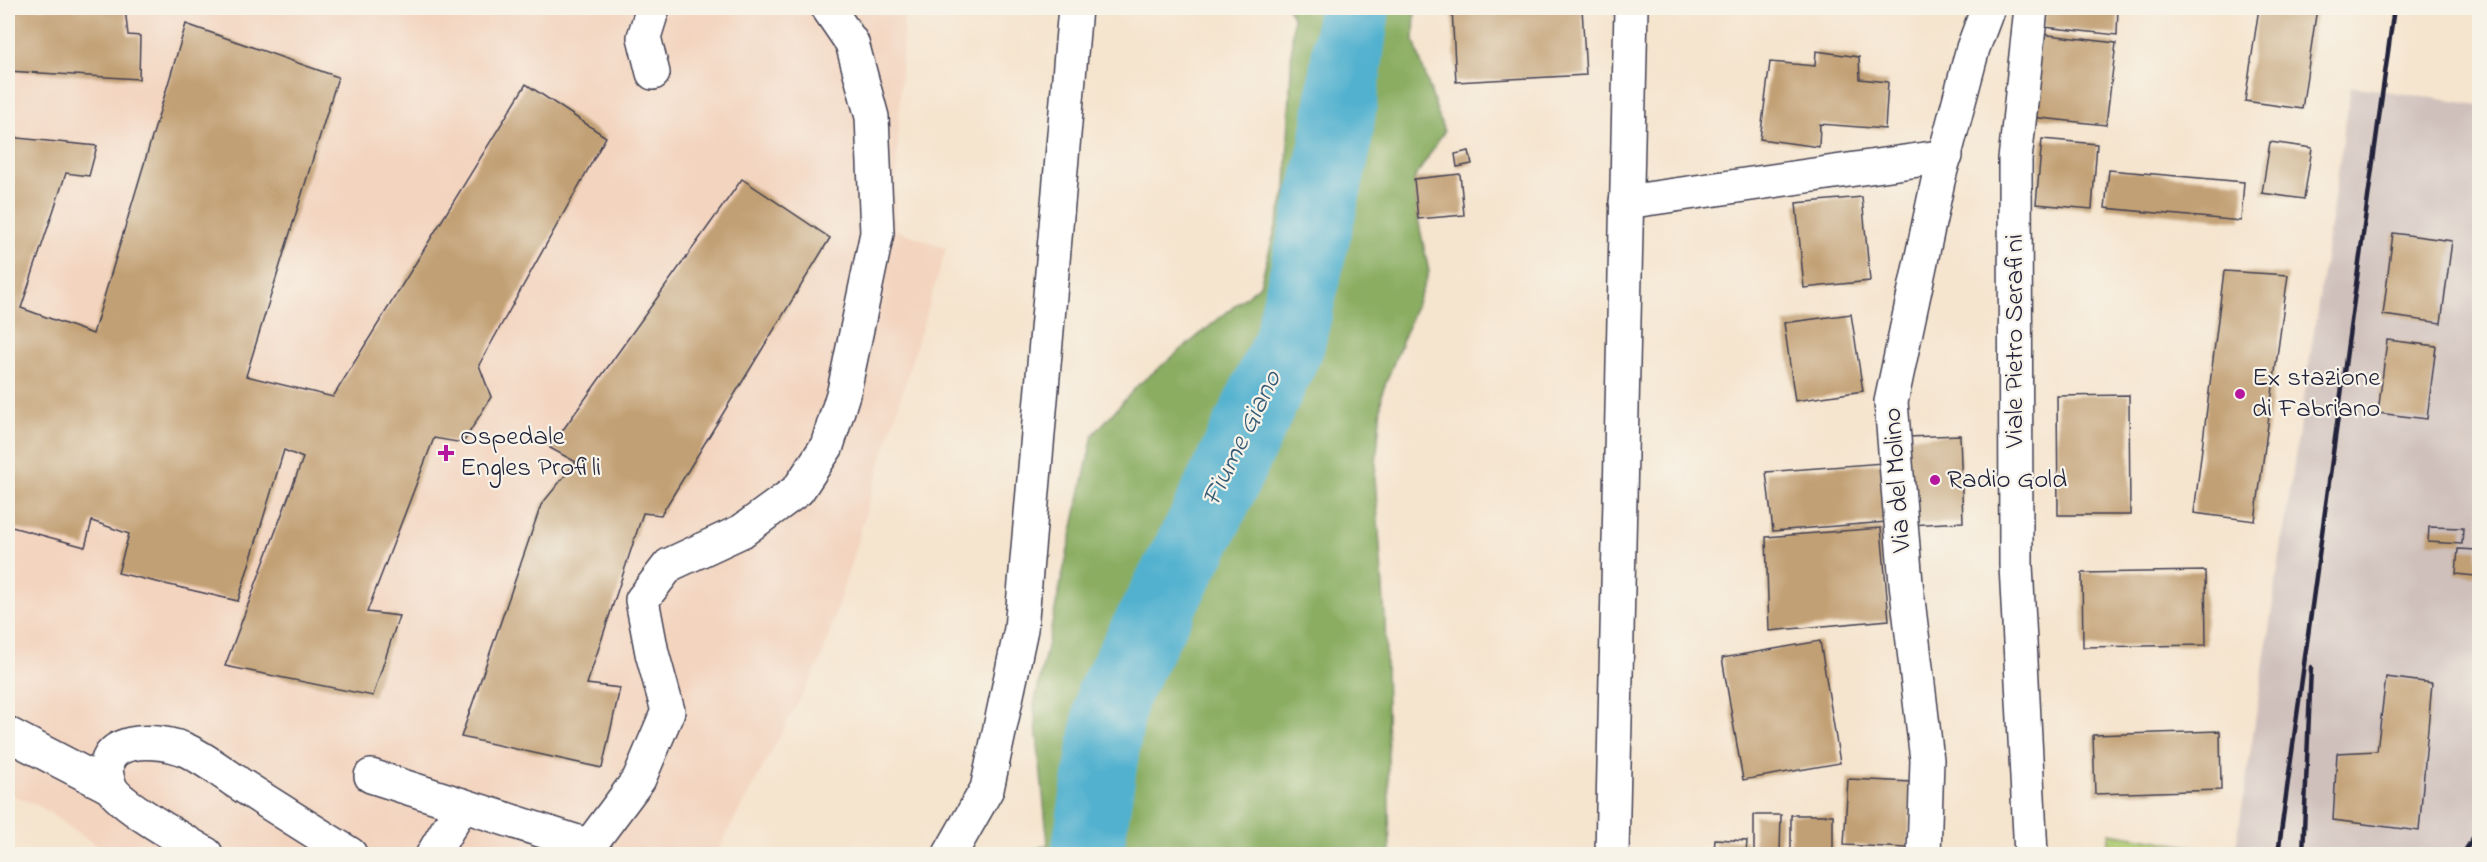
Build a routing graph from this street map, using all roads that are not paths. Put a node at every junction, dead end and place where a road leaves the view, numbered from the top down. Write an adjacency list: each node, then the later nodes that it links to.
1 (653, 8): 7 (street)
2 (828, 8): 14 (street)
3 (1075, 8): 18 (street)
4 (1631, 8): 9 (street)
5 (1988, 8): 8 (street, Via del Molino)
6 (2031, 8): 21 (street, Viale Pietro Serafini)
7 (653, 73)
8 (1946, 156): 9 (street); 20 (street, Via del Molino)
9 (1626, 202): 19 (street)
10 (8, 734): 12 (street)
11 (371, 777): 13 (street)
12 (110, 787): 15 (street); 16 (street)
13 (462, 806): 14 (street); 17 (street)
14 (586, 850)
15 (206, 855)
16 (350, 855)
17 (433, 855)
18 (950, 855)
19 (1612, 855)
20 (1924, 855)
21 (2031, 855)

